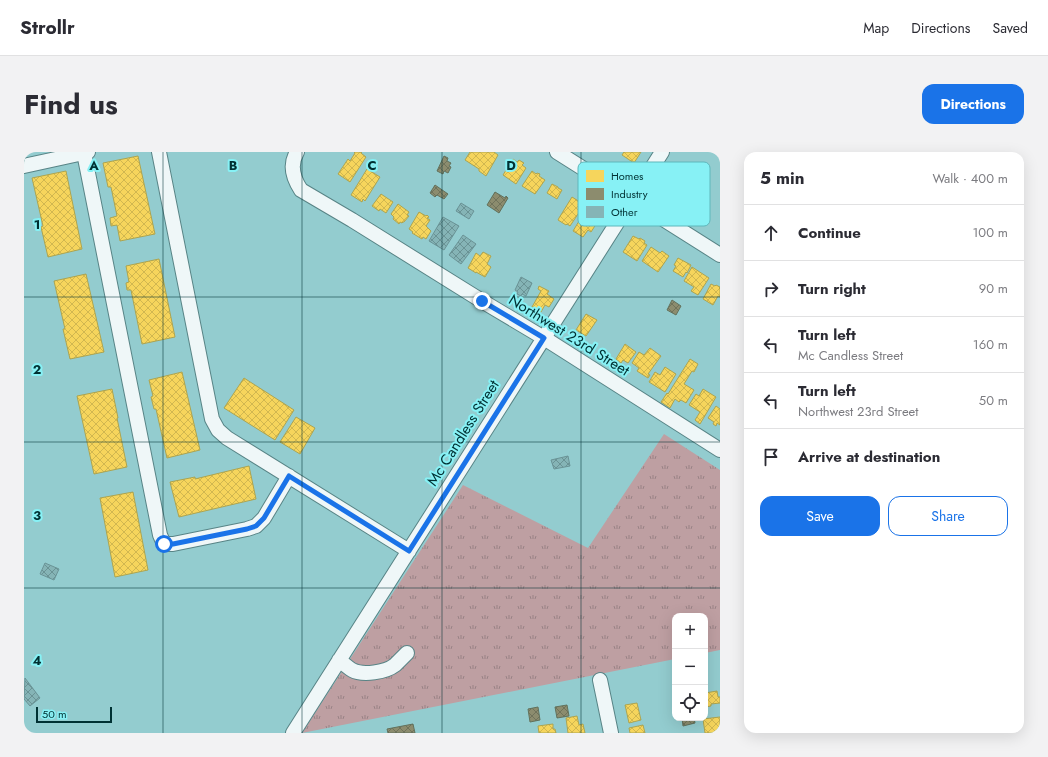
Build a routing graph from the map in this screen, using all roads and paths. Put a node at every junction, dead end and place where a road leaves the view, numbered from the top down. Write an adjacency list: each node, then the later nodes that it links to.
1 (86, 152): 8 (street); 14 (street)
2 (159, 152): 14 (street)
3 (297, 152): 12 (street, Northwest 23rd Street)
4 (557, 152): 7 (street)
5 (662, 152): 6 (street, Mc Candless Street)
6 (656, 162)
7 (578, 165)
8 (24, 166)
9 (615, 226): 12 (street, Mc Candless Street)
10 (674, 226): 11 (street)
11 (720, 255)
12 (544, 338): 13 (street, Northwest 23rd Street); 15 (street, Mc Candless Street)
13 (720, 450)
14 (294, 479): 15 (street)
15 (409, 551): 17 (street, Mc Candless Street)
16 (407, 653): 17 (street)
17 (339, 660): 19 (street, Mc Candless Street)
18 (600, 680): 20 (street)
19 (293, 733)
20 (611, 733)

